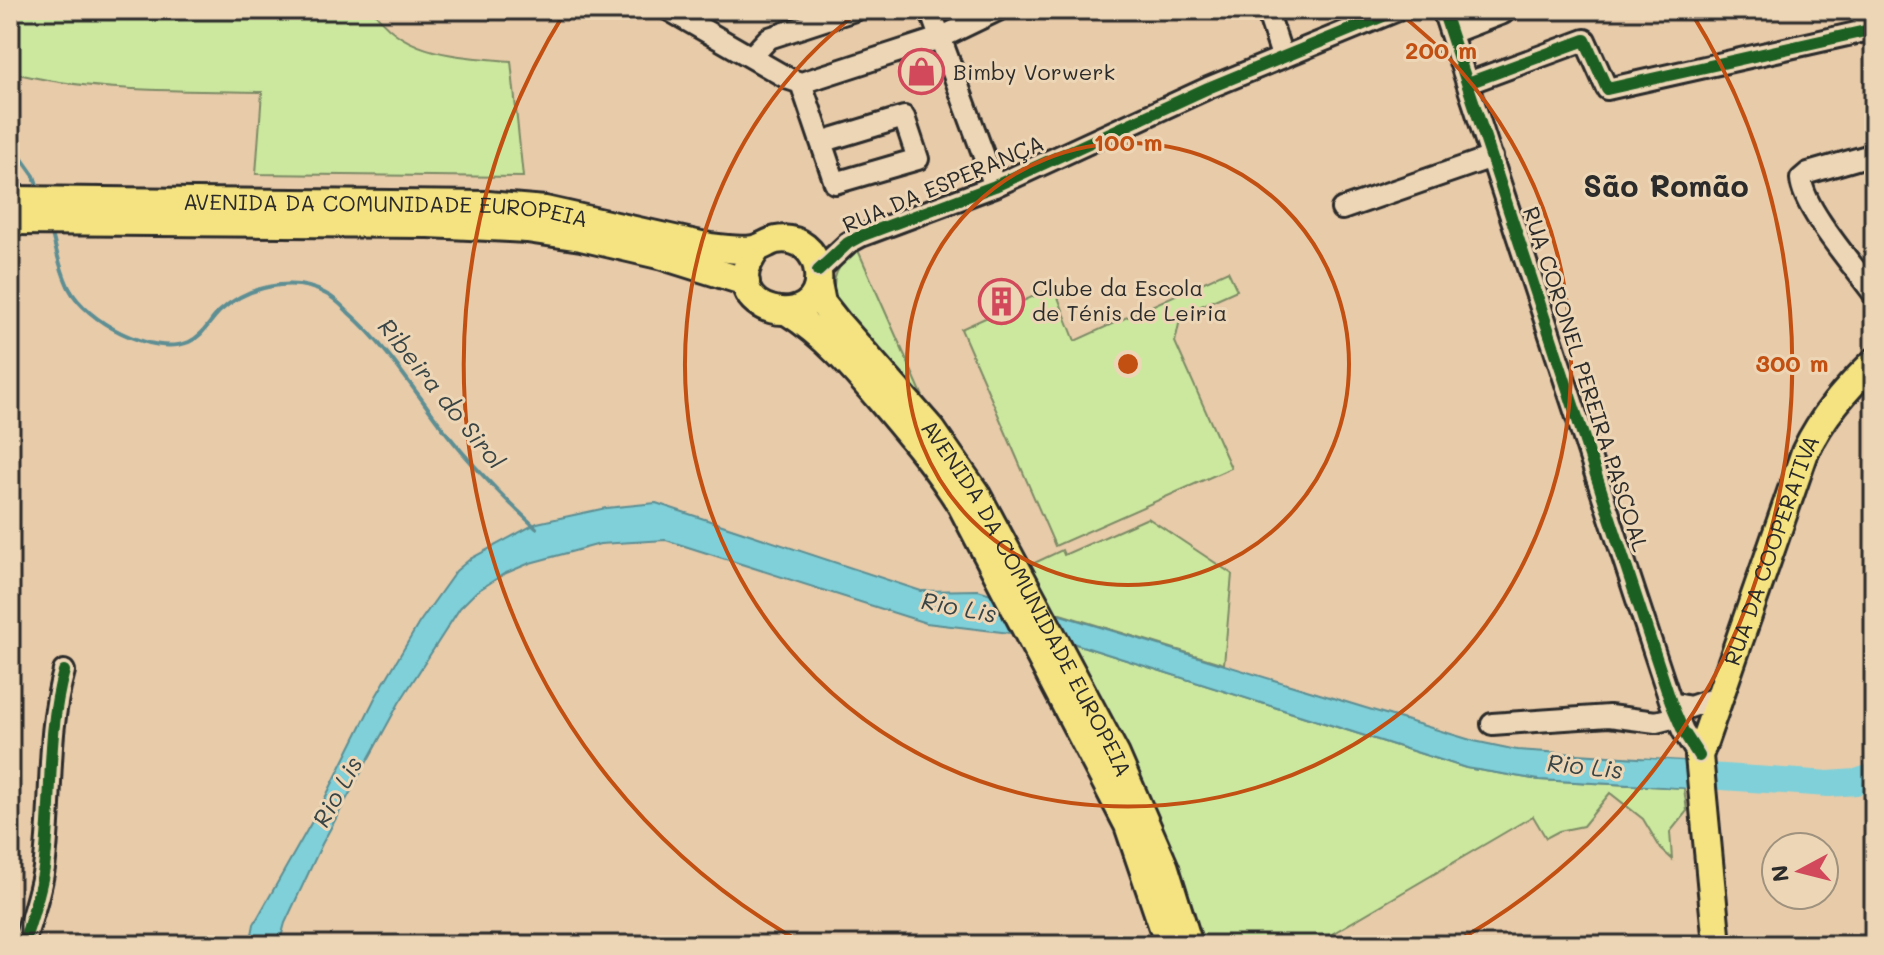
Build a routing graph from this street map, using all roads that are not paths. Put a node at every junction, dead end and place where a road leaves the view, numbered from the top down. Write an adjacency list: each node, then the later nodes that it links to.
1 (669, 10): 14 (street)
2 (855, 10): 14 (street)
3 (930, 10): 12 (street)
4 (998, 10): 12 (street)
5 (1267, 10): 13 (street)
6 (1398, 10): 13 (street, RUA DA ESPERANÇA)
7 (1443, 10): 11 (street, RUA CORONEL PEREIRA PASCOAL)
8 (1858, 10): 10 (street)
9 (1503, 13): 11 (street)
10 (1874, 29): 16 (street)
11 (1451, 33): 16 (street, RUA CORONEL PEREIRA PASCOAL)
12 (940, 38): 15 (street); 20 (street)
13 (1282, 56): 20 (street, RUA DA ESPERANÇA)
14 (751, 57): 15 (street)
15 (801, 83): 17 (street)
16 (1468, 83): 19 (street, RUA CORONEL PEREIRA PASCOAL)
17 (821, 142): 17 (street)
18 (1874, 154): 27 (street)
19 (1492, 157): 21 (street); 34 (street, RUA CORONEL PEREIRA PASCOAL)
20 (995, 186): 25 (street, RUA DA ESPERANÇA)
21 (1342, 209)
22 (11, 210): 23 (main road, AVENIDA DA COMUNIDADE EUROPEIA)
23 (132, 212): 24 (main road, AVENIDA DA COMUNIDADE EUROPEIA); 26 (main road, AVENIDA DA COMUNIDADE EUROPEIA)
24 (757, 249): 25 (main road, AVENIDA DA COMUNIDADE EUROPEIA); 26 (main road)
25 (815, 267): 28 (main road); 30 (main road, AVENIDA DA COMUNIDADE EUROPEIA)
26 (746, 282): 28 (main road, AVENIDA DA COMUNIDADE EUROPEIA)
27 (1874, 294)
28 (788, 312): 30 (main road, AVENIDA DA COMUNIDADE EUROPEIA)
29 (1874, 362): 33 (main road, RUA DA COOPERATIVA)
30 (1013, 581): 32 (main road, AVENIDA DA COMUNIDADE EUROPEIA)
31 (64, 671): 37 (street)
32 (1072, 694): 38 (main road, AVENIDA DA COMUNIDADE EUROPEIA); 39 (main road, AVENIDA DA COMUNIDADE EUROPEIA)
33 (1719, 697): 34 (street); 36 (main road, RUA DA COOPERATIVA)
34 (1673, 710): 35 (street); 36 (street, RUA CORONEL PEREIRA PASCOAL)
35 (1492, 724)
36 (1699, 756): 40 (main road)
37 (23, 945)
38 (1169, 945)
39 (1189, 945)
40 (1717, 945)

